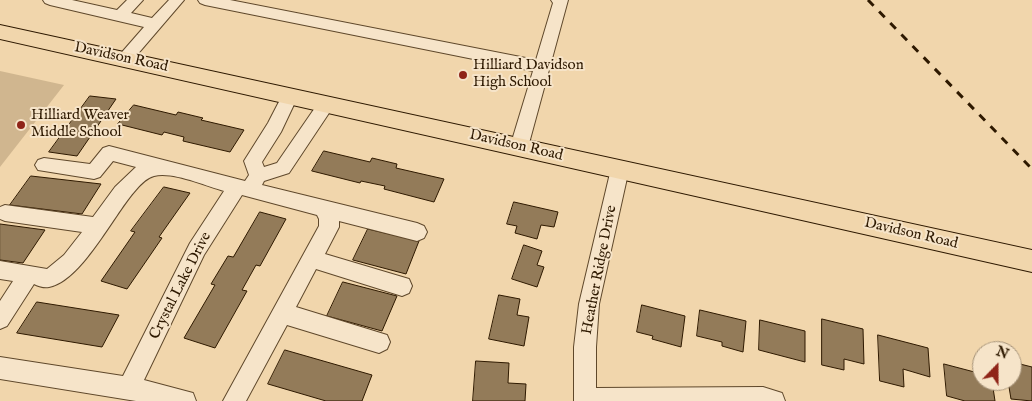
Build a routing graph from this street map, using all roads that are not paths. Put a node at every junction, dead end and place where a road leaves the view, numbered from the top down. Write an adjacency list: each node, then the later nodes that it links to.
1 (54, 0): 6 (street)
2 (136, 0): 7 (street)
3 (177, 0): 8 (street)
4 (206, 0): 11 (street)
5 (560, 0): 11 (street)
6 (91, 4): 7 (street)
7 (120, 16): 8 (street)
8 (156, 24): 10 (street)
9 (0, 32): 10 (main road, Davidson Road)
10 (124, 59): 12 (main road, Davidson Road)
11 (542, 67): 14 (street)
12 (290, 96): 13 (main road, Davidson Road); 18 (street)
13 (327, 104): 14 (main road, Davidson Road); 18 (street)
14 (519, 147): 17 (main road, Davidson Road)
15 (44, 165): 16 (street)
16 (164, 167): 18 (street); 21 (street)
17 (620, 169): 24 (main road, Davidson Road); 33 (street, Heather Ridge Drive)
18 (248, 184): 19 (street); 32 (street, Crystal Lake Drive)
19 (323, 210): 22 (street); 23 (street)
20 (5, 213): 21 (street)
21 (99, 226): 26 (street)
22 (418, 232)
23 (312, 259): 27 (street); 28 (street)
24 (1032, 261)
25 (0, 270): 26 (street)
26 (30, 274): 29 (street)
27 (402, 286)
28 (282, 313): 30 (street); 35 (street)
29 (0, 319)
30 (379, 342)
31 (0, 368): 32 (street)
32 (129, 388): 34 (street)
33 (585, 400): 36 (street)
34 (185, 401)
35 (234, 401)
36 (774, 401)

